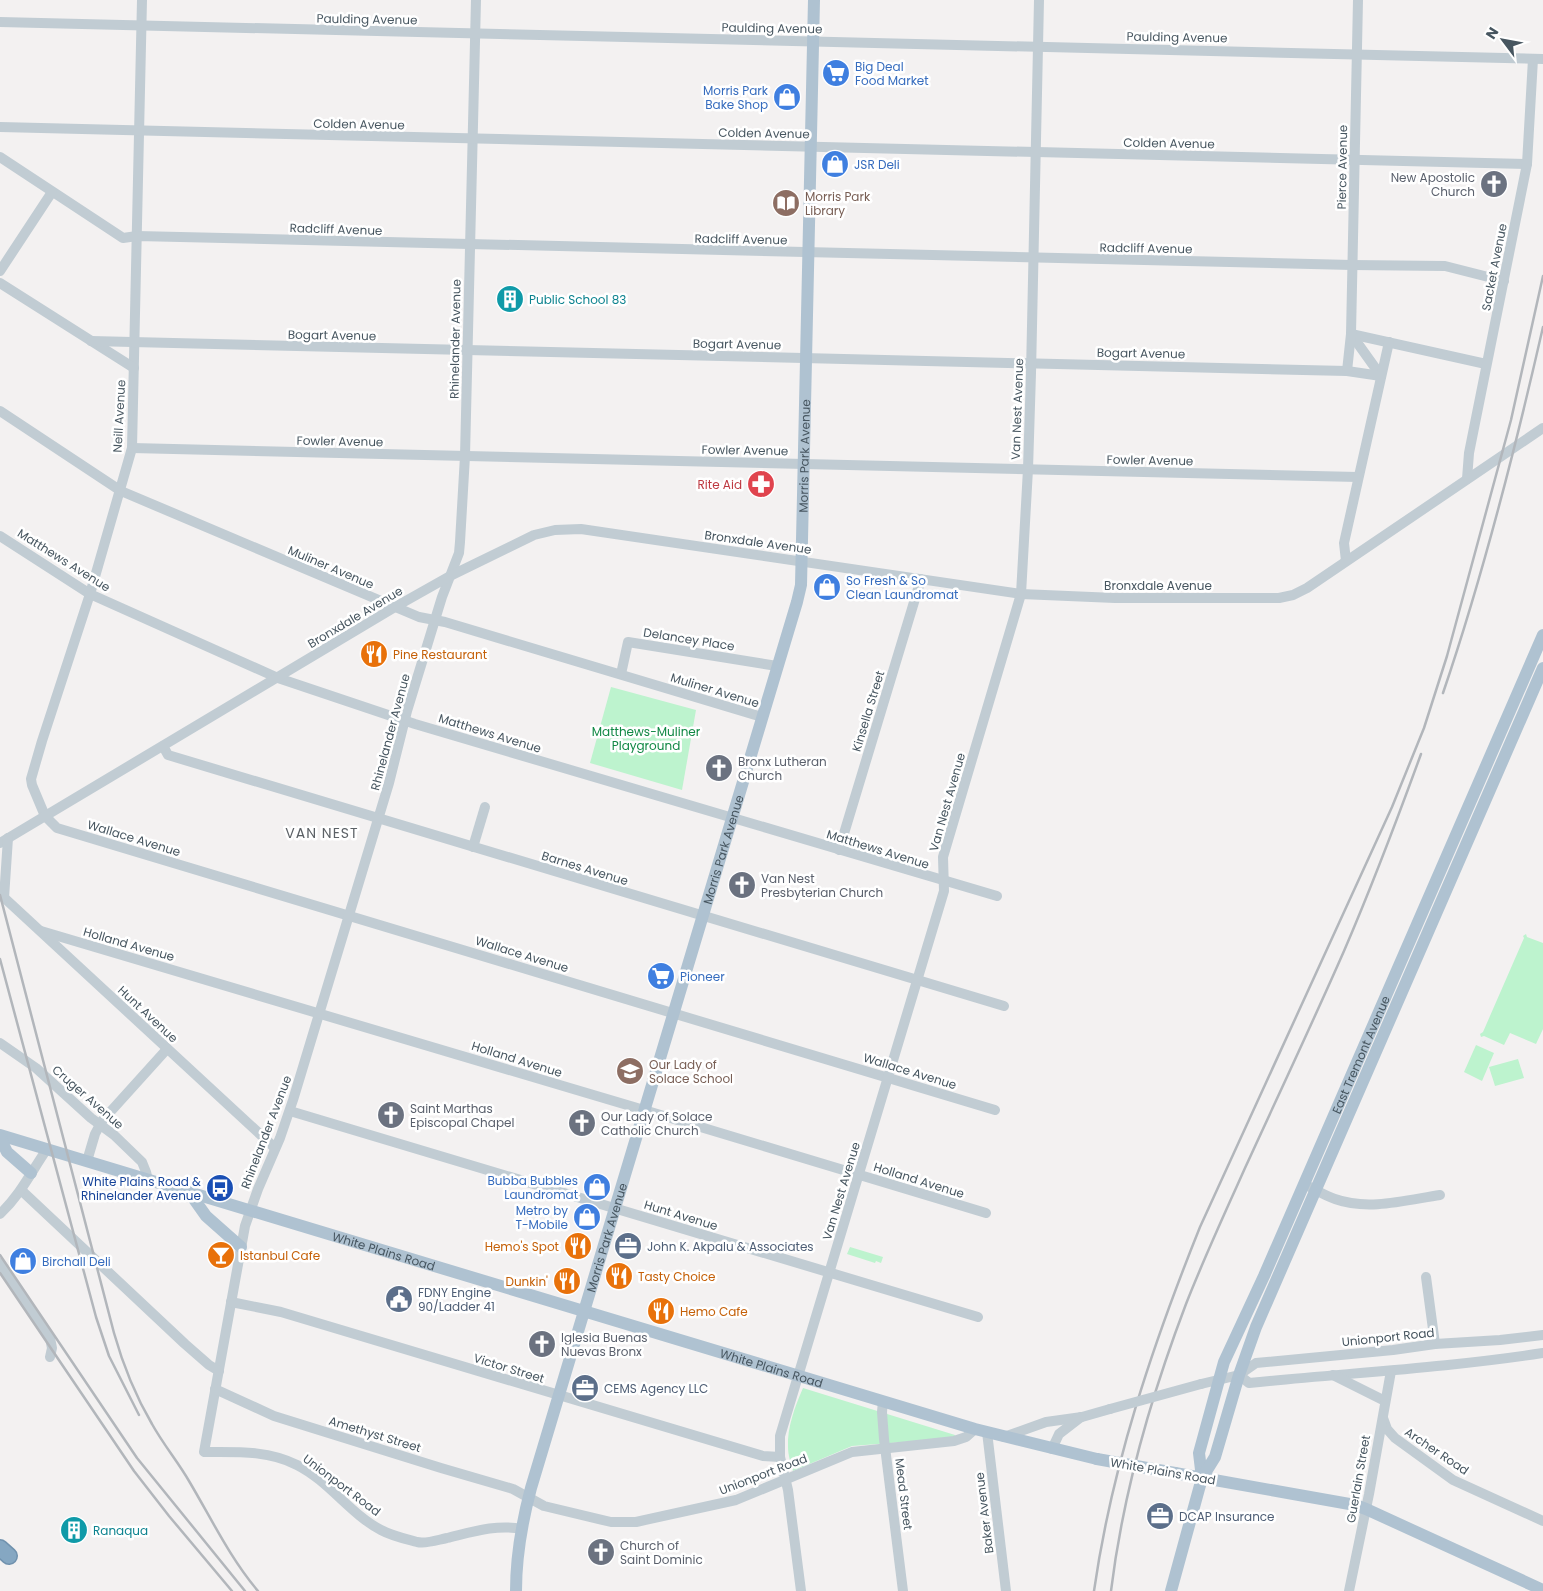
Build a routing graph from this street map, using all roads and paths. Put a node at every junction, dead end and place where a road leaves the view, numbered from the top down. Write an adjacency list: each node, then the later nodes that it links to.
1 (142, 0): 7 (street, Neill Avenue)
2 (476, 0): 8 (street, Rhinelander Avenue)
3 (814, 0): 9 (main road, Morris Park Avenue)
4 (1039, 0): 10 (street, Van Nest Avenue)
5 (1358, 0): 11 (street, Pierce Avenue)
6 (0, 22): 7 (street, Paulding Avenue)
7 (142, 26): 8 (street, Paulding Avenue); 14 (street, Neill Avenue)
8 (475, 34): 9 (street, Paulding Avenue); 15 (street, Rhinelander Avenue)
9 (813, 41): 10 (street, Paulding Avenue); 16 (main road, Morris Park Avenue)
10 (1038, 47): 11 (street, Paulding Avenue); 17 (street, Van Nest Avenue)
11 (1357, 54): 12 (street, Paulding Avenue); 19 (street, Pierce Avenue)
12 (1538, 59): 20 (street, Sacket Avenue)
13 (0, 127): 14 (street, Colden Avenue)
14 (139, 131): 15 (street, Colden Avenue); 22 (street, Neill Avenue)
15 (473, 139): 16 (street, Colden Avenue); 23 (street, Rhinelander Avenue)
16 (810, 147): 17 (street, Colden Avenue); 24 (main road, Morris Park Avenue)
17 (1035, 152): 19 (street, Colden Avenue); 25 (street, Van Nest Avenue)
18 (0, 157): 21 (street, Radcliff Avenue)
19 (1355, 160): 20 (street, Colden Avenue); 26 (street, Pierce Avenue)
20 (1527, 164): 28 (street, Sacket Avenue)
21 (52, 192): 22 (street, Radcliff Avenue); 27 (street)
22 (137, 236): 23 (street, Radcliff Avenue); 33 (street, Neill Avenue)
23 (470, 245): 24 (street, Radcliff Avenue); 34 (street, Rhinelander Avenue)
24 (808, 252): 25 (street, Radcliff Avenue); 35 (main road, Morris Park Avenue)
25 (1033, 258): 26 (street, Radcliff Avenue); 36 (street, Van Nest Avenue)
26 (1352, 265): 28 (street, Radcliff Avenue); 30 (street, Pierce Avenue)
27 (0, 271)
28 (1504, 281): 37 (street, Sacket Avenue)
29 (0, 283): 31 (street)
30 (1351, 334): 32 (street); 39 (street, Pierce Avenue); 40 (street)
31 (91, 342): 33 (street, Bogart Avenue); 38 (street)
32 (1389, 342): 37 (street); 40 (street)
33 (134, 343): 34 (street, Bogart Avenue); 38 (street, Neill Avenue)
34 (468, 350): 35 (street, Bogart Avenue); 44 (street, Rhinelander Avenue)
35 (805, 358): 36 (street, Bogart Avenue); 45 (main road, Morris Park Avenue)
36 (1031, 363): 39 (street, Bogart Avenue); 46 (street, Van Nest Avenue)
37 (1486, 364): 48 (street, Sacket Avenue)
38 (134, 368): 43 (street, Neill Avenue)
39 (1347, 371): 40 (street, Bogart Avenue)
40 (1381, 376): 47 (street)
41 (0, 411): 49 (street, Muliner Avenue)
42 (1543, 428): 48 (street, Bronxdale Avenue)
43 (132, 448): 44 (street, Fowler Avenue); 49 (street, Neill Avenue)
44 (465, 456): 45 (street, Fowler Avenue); 53 (street, Rhinelander Avenue)
45 (803, 464): 46 (street, Fowler Avenue); 51 (main road, Morris Park Avenue)
46 (1028, 469): 47 (street, Fowler Avenue); 56 (street, Van Nest Avenue)
47 (1358, 477): 52 (street)
48 (1467, 479): 52 (street, Bronxdale Avenue)
49 (121, 491): 55 (street, Neill Avenue); 57 (street, Muliner Avenue)
50 (0, 536): 55 (street, Matthews Avenue)
51 (802, 561): 53 (street, Bronxdale Avenue); 54 (street, Bronxdale Avenue); 60 (main road, Morris Park Avenue)
52 (1346, 561): 56 (street, Bronxdale Avenue)
53 (450, 576): 57 (street, Bronxdale Avenue); 58 (street, Rhinelander Avenue)
54 (920, 579): 56 (street, Bronxdale Avenue); 76 (street, Kinsella Street)
55 (90, 594): 63 (street, Matthews Avenue); 69 (street, Neill Avenue)
56 (1021, 594): 77 (street, Van Nest Avenue)
57 (395, 607): 58 (street, Muliner Avenue); 63 (street, Bronxdale Avenue)
58 (435, 620): 62 (street, Muliner Avenue); 66 (street, Rhinelander Avenue)
59 (1543, 635): 64 (main road, East Tremont Avenue)
60 (778, 666): 62 (street, Delancey Place); 65 (main road, Morris Park Avenue)
61 (1543, 668): 64 (main road, East Tremont Avenue)
62 (621, 674): 65 (street, Muliner Avenue)
63 (278, 678): 66 (street, Matthews Avenue); 67 (street, Bronxdale Avenue)
64 (1519, 707): 72 (main road, East Tremont Avenue); 73 (main road, East Tremont Avenue)
65 (762, 717): 71 (main road, Morris Park Avenue)
66 (405, 720): 70 (street, Rhinelander Avenue); 71 (street, Matthews Avenue)
67 (163, 746): 69 (street, Bronxdale Avenue); 70 (street, Barnes Avenue)
68 (486, 807): 75 (street)
69 (45, 816): 74 (street, Bronxdale Avenue); 80 (street, Wallace Avenue)
70 (378, 818): 75 (street, Barnes Avenue); 80 (street, Rhinelander Avenue)
71 (732, 818): 76 (street, Matthews Avenue); 81 (main road, Morris Park Avenue)
72 (1459, 827): 73 (main road); 82 (main road, East Tremont Avenue)
73 (1471, 832): 83 (main road, East Tremont Avenue)
74 (4, 841): 78 (street, Hunt Avenue)
75 (473, 847): 81 (street, Barnes Avenue)
76 (839, 850): 77 (street, Matthews Avenue)
77 (944, 882): 79 (street, Matthews Avenue); 86 (street, Van Nest Avenue)
78 (2, 896): 84 (street, Hunt Avenue)
79 (996, 896)
80 (349, 916): 88 (street, Rhinelander Avenue); 89 (street, Wallace Avenue)
81 (702, 916): 86 (street, Barnes Avenue); 89 (main road, Morris Park Avenue)
82 (1420, 916): 83 (main road); 85 (main road, East Tremont Avenue)
83 (1433, 921): 85 (main road, East Tremont Avenue)
84 (41, 931): 88 (street, Holland Avenue); 91 (street, Hunt Avenue)
85 (1402, 975): 104 (main road, East Tremont Avenue)
86 (917, 980): 87 (street, Barnes Avenue); 92 (street, Van Nest Avenue)
87 (1004, 1006)
88 (320, 1013): 93 (street, Holland Avenue); 95 (street, Rhinelander Avenue)
89 (673, 1013): 92 (street, Wallace Avenue); 93 (main road, Morris Park Avenue)
90 (0, 1043): 96 (street, Cruger Avenue)
91 (167, 1049): 96 (street); 98 (street, Hunt Avenue)
92 (887, 1077): 94 (street, Wallace Avenue); 102 (street, Van Nest Avenue)
93 (644, 1110): 102 (street, Holland Avenue); 108 (main road, Morris Park Avenue)
94 (995, 1110)
95 (290, 1111): 98 (street, Rhinelander Avenue); 108 (street, Hunt Avenue)
96 (100, 1124): 100 (street); 103 (street, Cruger Avenue)
97 (0, 1136): 99 (main road, White Plains Road); 101 (main road)
98 (275, 1148): 109 (street, Rhinelander Avenue)
99 (47, 1149): 100 (main road, White Plains Road); 101 (street)
100 (87, 1161): 103 (main road, White Plains Road)
101 (31, 1173): 105 (street)
102 (859, 1175): 110 (street, Holland Avenue); 114 (street, Van Nest Avenue)
103 (148, 1180): 106 (main road, White Plains Road)
104 (1309, 1187): 107 (street); 126 (main road, East Tremont Avenue); 128 (main road, East Tremont Avenue)
105 (22, 1190): 111 (street); 123 (street)
106 (188, 1192): 109 (main road, White Plains Road); 112 (main road)
107 (1440, 1195)
108 (615, 1208): 114 (street, Hunt Avenue); 117 (main road, Morris Park Avenue)
109 (250, 1211): 112 (street, Rhinelander Avenue); 117 (main road, White Plains Road)
110 (986, 1213)
111 (0, 1214)
112 (241, 1247): 116 (street, Rhinelander Avenue)
113 (0, 1263): 122 (street)
114 (829, 1272): 118 (street, Hunt Avenue); 125 (street, Van Nest Avenue)
115 (1426, 1277): 120 (street)
116 (231, 1302): 123 (street, Rhinelander Avenue); 130 (street, Victor Street)
117 (584, 1311): 125 (main road, White Plains Road); 130 (main road, Morris Park Avenue)
118 (978, 1317)
119 (1543, 1335): 120 (street, Unionport Road)
120 (1435, 1344): 126 (street, Unionport Road)
121 (1543, 1353): 124 (street)
122 (50, 1357)
123 (219, 1371): 129 (street, Rhinelander Avenue)
124 (1391, 1371): 127 (street); 132 (street, Guerlain Street)
125 (798, 1375): 131 (main road, White Plains Road); 140 (street, Van Nest Avenue)
126 (1239, 1375): 127 (street); 128 (street, Unionport Road); 141 (main road, East Tremont Avenue)
127 (1332, 1375): 132 (street)
128 (1219, 1380): 134 (street, Unionport Road, bridge); 141 (main road, East Tremont Avenue)
129 (215, 1389): 139 (street, Rhinelander Avenue); 143 (street, Amethyst Street)
130 (559, 1396): 140 (street, Victor Street); 143 (main road, Morris Park Avenue)
131 (883, 1401): 135 (main road, White Plains Road); 137 (street, Mead Street)
132 (1386, 1401): 133 (street, Guerlain Street)
133 (1382, 1416): 144 (street, Guerlain Street); 145 (street, Archer Road)
134 (1082, 1417): 136 (street, Unionport Road); 138 (street, Unionport Road)
135 (981, 1430): 136 (main road, White Plains Road); 137 (street, Unionport Road); 151 (street, Baker Avenue)
136 (1004, 1437): 138 (main road, White Plains Road)
137 (885, 1448): 142 (street, Unionport Road); 150 (street, Mead Street)
138 (1052, 1449): 141 (main road, White Plains Road, bridge)
139 (204, 1452): 146 (street, Unionport Road)
140 (780, 1457): 142 (street, Van Nest Avenue)
141 (1202, 1478): 144 (main road, White Plains Road); 152 (main road, East Tremont Avenue)
142 (786, 1480): 143 (street, Unionport Road); 149 (street, Van Nest Avenue)
143 (528, 1498): 146 (main road, Morris Park Avenue)
144 (1366, 1509): 147 (main road, White Plains Road); 153 (street, Guerlain Street)
145 (1543, 1521)
146 (522, 1529): 148 (main road, Morris Park Avenue)
147 (1543, 1590)
148 (516, 1591)
149 (801, 1591)
150 (904, 1591)
151 (1006, 1591)
152 (1171, 1591)
153 (1349, 1591)

